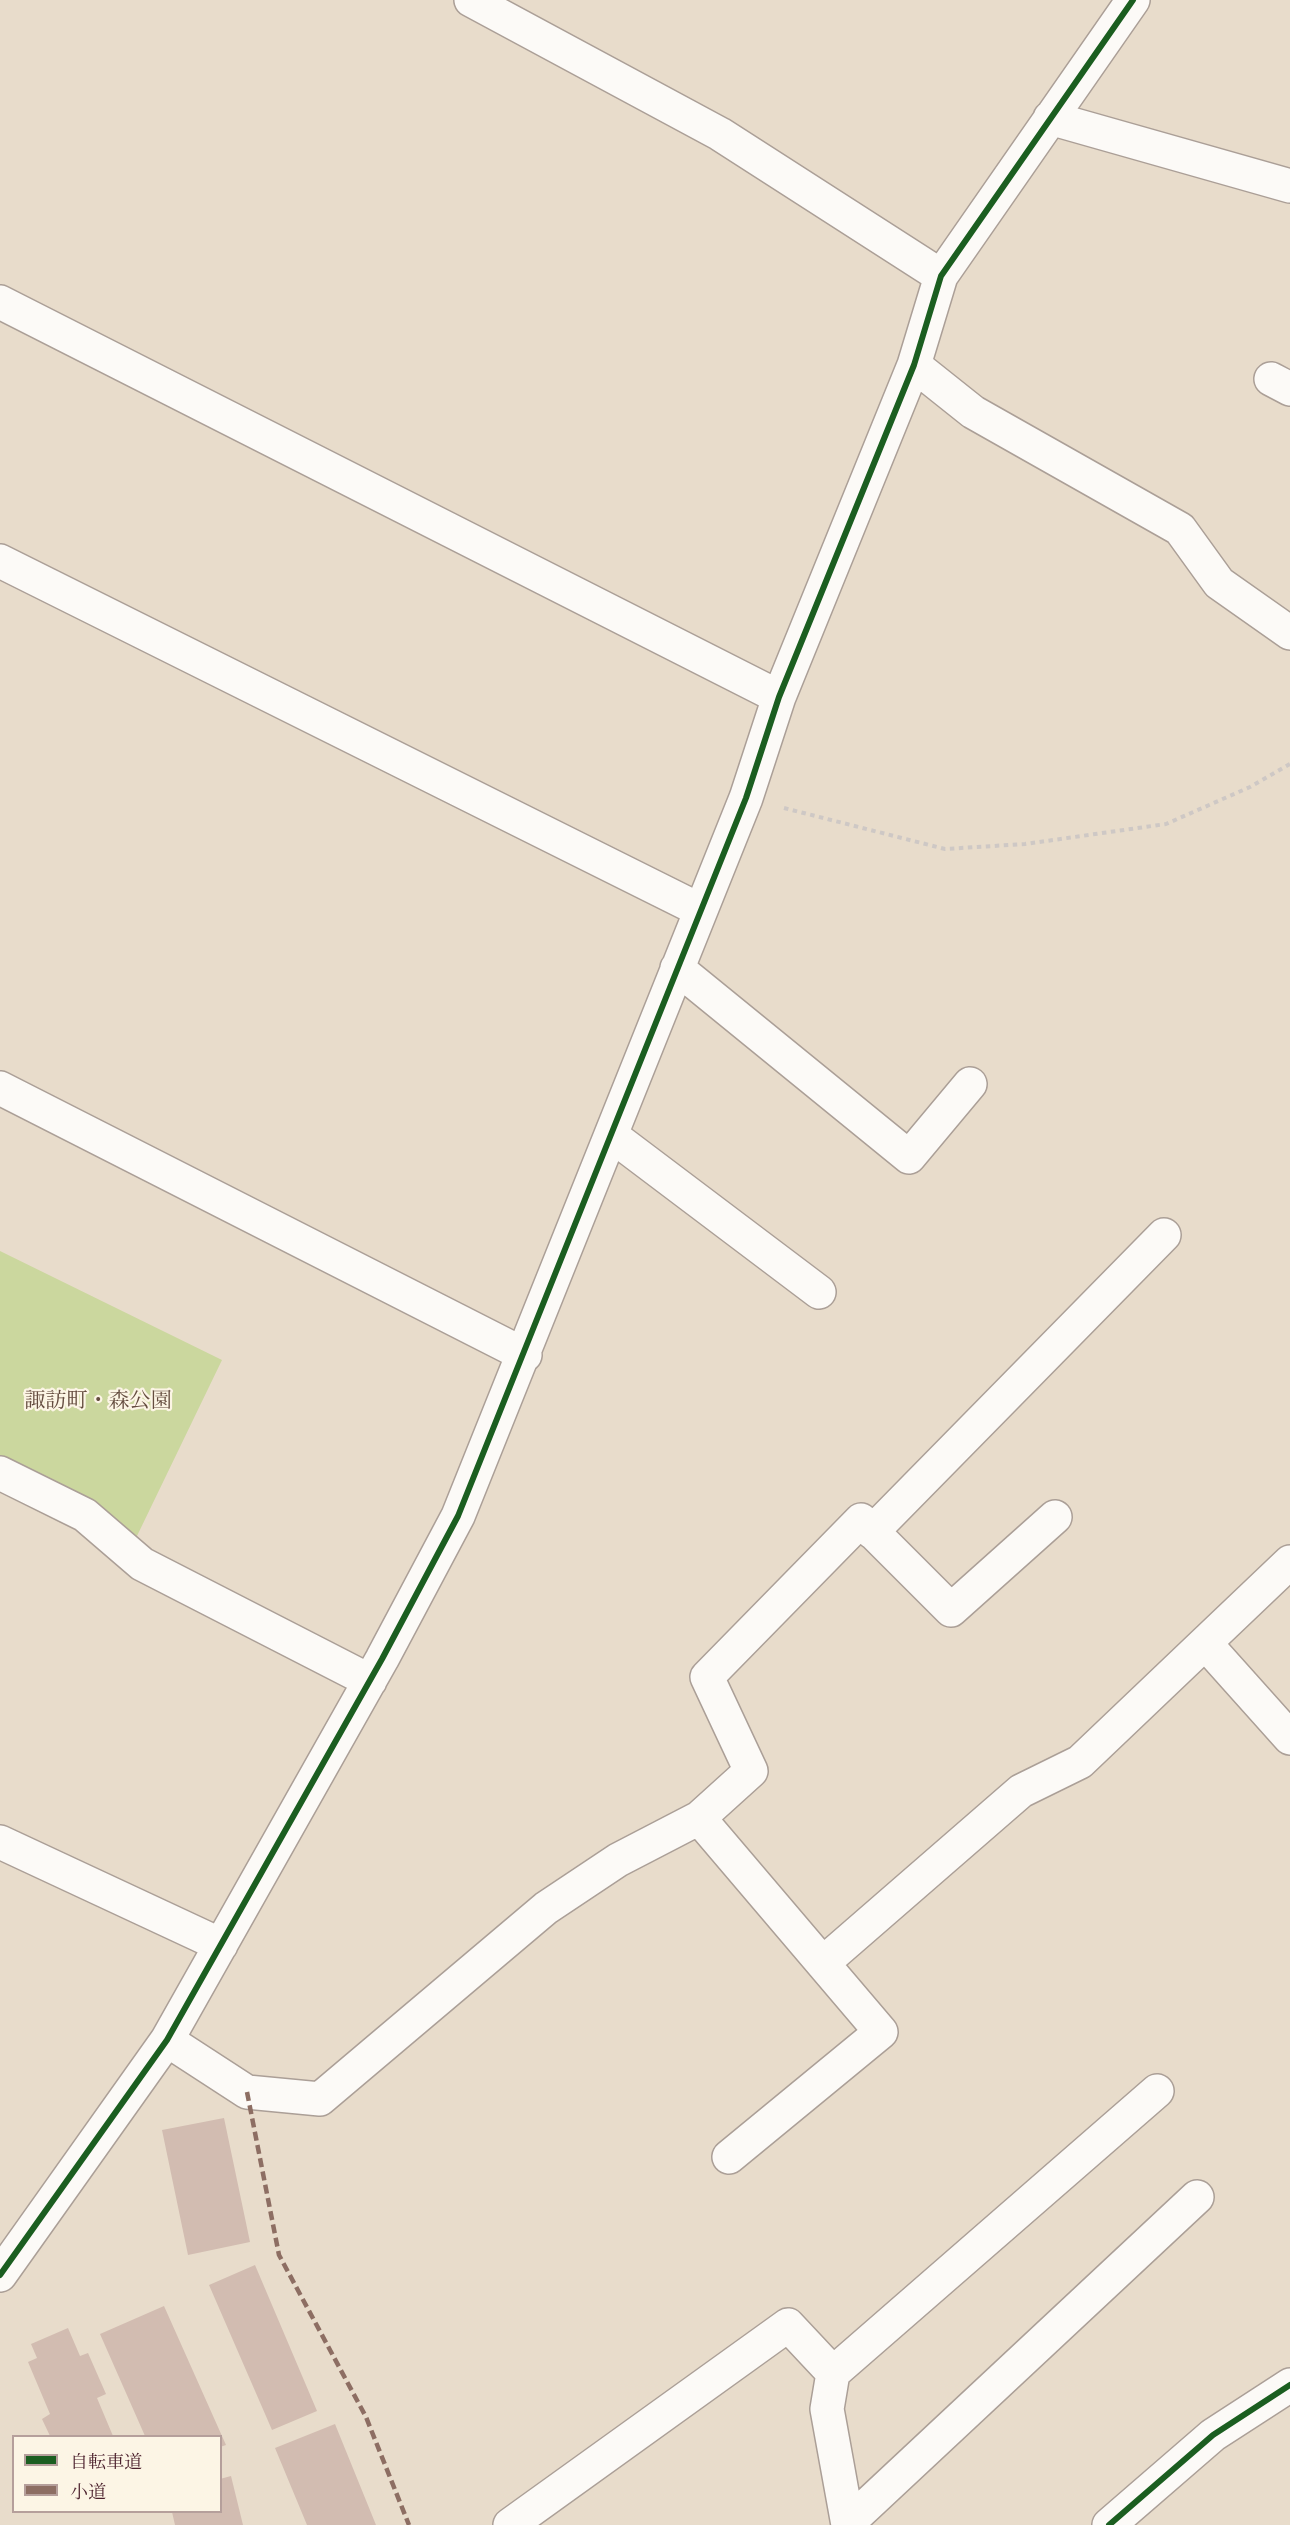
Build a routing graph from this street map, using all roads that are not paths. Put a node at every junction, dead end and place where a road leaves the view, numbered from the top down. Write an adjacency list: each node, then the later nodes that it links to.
1 (471, 0): 5 (street)
2 (1133, 0): 3 (street)
3 (1050, 118): 4 (street); 5 (street)
4 (1290, 186)
5 (941, 276): 7 (street)
6 (0, 302): 10 (street)
7 (914, 365): 9 (street); 10 (street)
8 (0, 561): 11 (street)
9 (1290, 633)
10 (779, 697): 11 (street)
11 (700, 910): 12 (street)
12 (677, 968): 13 (street); 15 (street)
13 (970, 1084)
14 (0, 1088): 18 (street)
15 (611, 1135): 17 (street); 18 (street)
16 (1164, 1235): 21 (street)
17 (819, 1292)
18 (525, 1355): 24 (street)
19 (0, 1473): 24 (street)
20 (1055, 1517): 21 (street)
21 (872, 1532): 26 (street)
22 (1290, 1562): 23 (street)
23 (1205, 1642): 25 (street); 29 (street)
24 (370, 1681): 28 (street)
25 (1290, 1738)
26 (699, 1818): 29 (street); 30 (street)
27 (0, 1842): 28 (street)
28 (221, 1945): 30 (street)
29 (823, 1964): 32 (street)
30 (167, 2040): 34 (street)
31 (1157, 2091): 35 (street)
32 (729, 2157)
33 (1197, 2197): 37 (street)
34 (0, 2275)
35 (833, 2373): 37 (street); 38 (street)
36 (1290, 2385): 39 (street)
37 (848, 2524)
38 (510, 2525)
39 (1109, 2525)

